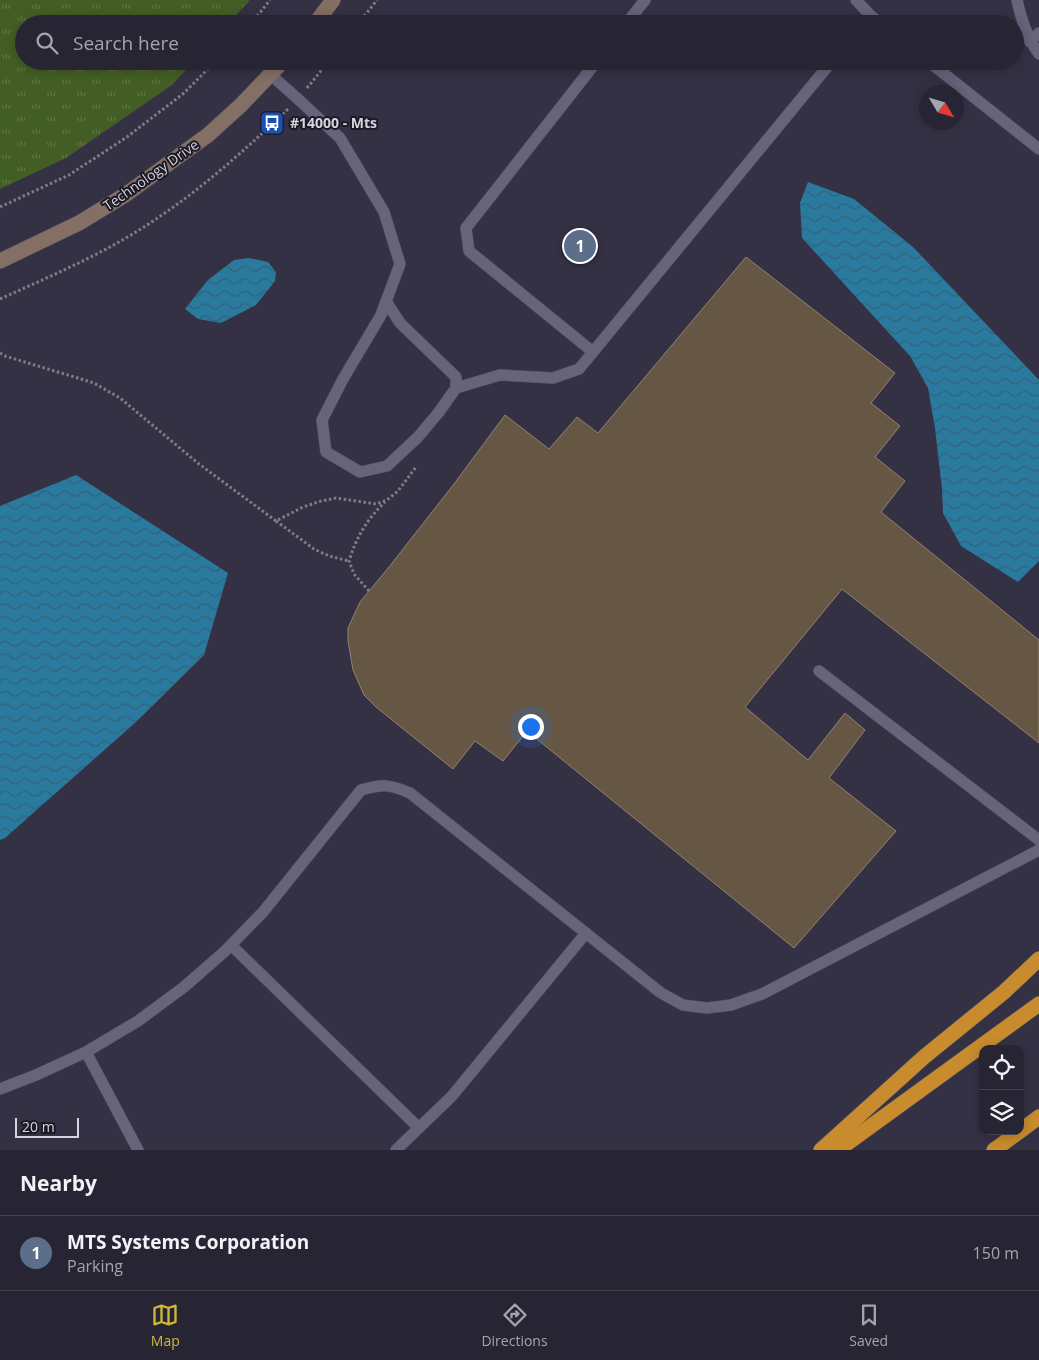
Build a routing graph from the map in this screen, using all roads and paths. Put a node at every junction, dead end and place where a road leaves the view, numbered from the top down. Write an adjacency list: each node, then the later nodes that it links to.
1 (270, 0): 7 (path)
2 (333, 0): 8 (street)
3 (377, 0): 9 (path)
4 (645, 0): 10 (lane)
5 (856, 0): 11 (lane)
6 (1017, 0): 12 (lane)
7 (258, 15)
8 (322, 15)
9 (365, 15)
10 (633, 15)
11 (864, 15)
12 (1020, 15)
13 (1024, 25): 15 (lane)
14 (1039, 33): 15 (lane)
15 (1030, 42): 16 (lane)
16 (1039, 54)
17 (207, 70): 26 (path)
18 (275, 70): 23 (street, Technology Drive)
19 (322, 70): 24 (path)
20 (590, 70): 30 (lane)
21 (825, 70): 30 (lane)
22 (939, 70): 25 (lane)
23 (271, 75): 24 (lane); 27 (street, Technology Drive)
24 (298, 99): 28 (path); 29 (lane)
25 (1039, 149)
26 (0, 206)
27 (0, 261)
28 (0, 299)
29 (386, 301): 32 (lane); 32 (lane)
30 (593, 352): 32 (lane)
31 (0, 353): 35 (path)
32 (456, 388)
33 (416, 468): 34 (path)
34 (387, 500): 35 (path); 36 (path)
35 (276, 521): 36 (path)
36 (349, 560): 37 (path)
37 (369, 591)
38 (819, 672): 39 (lane)
39 (1039, 840)
40 (1039, 850): 41 (lane)
41 (586, 933): 42 (lane); 48 (lane)
42 (230, 945): 45 (lane); 48 (lane)
43 (1039, 959): 53 (highway)
44 (1039, 1004): 54 (highway)
45 (86, 1052): 46 (lane); 51 (lane)
46 (0, 1089)
47 (1039, 1117): 49 (highway)
48 (419, 1128): 52 (lane)
49 (1024, 1128)
50 (1015, 1135): 55 (highway)
51 (138, 1150)
52 (396, 1150)
53 (821, 1150)
54 (838, 1150)
55 (994, 1150)

